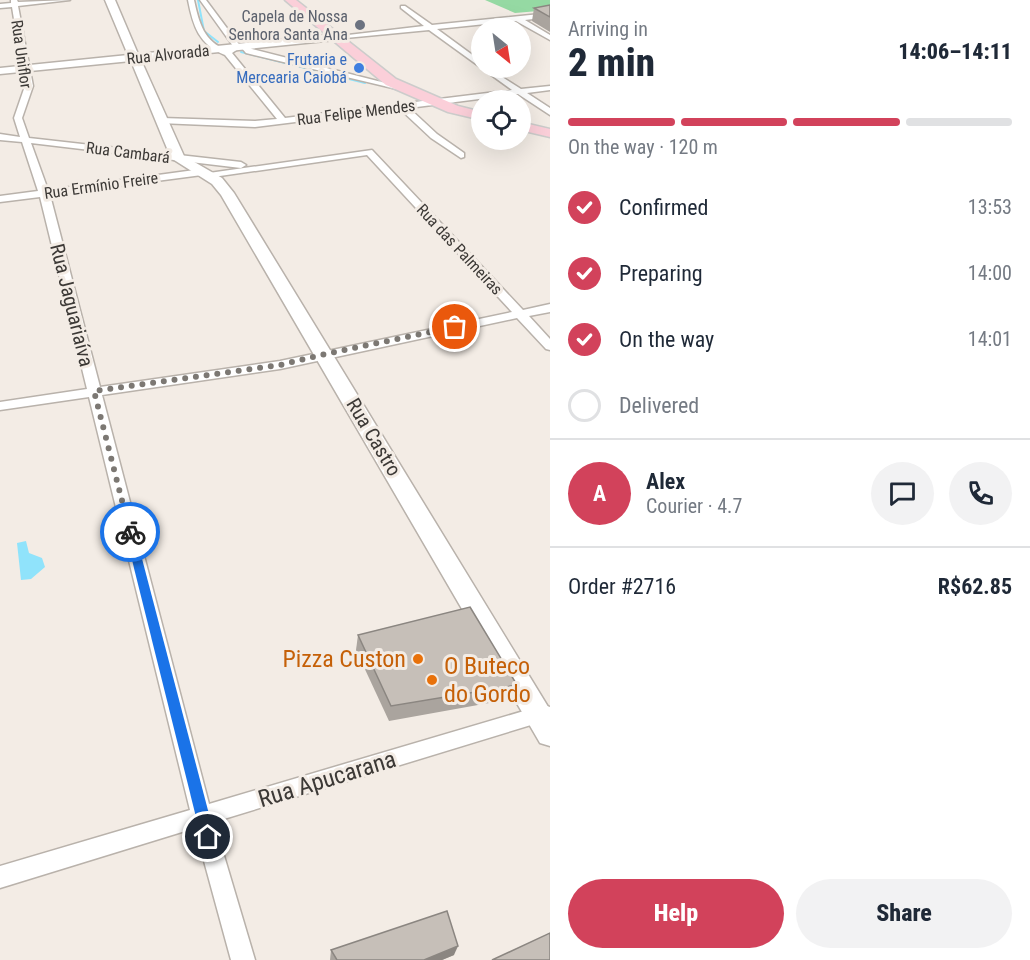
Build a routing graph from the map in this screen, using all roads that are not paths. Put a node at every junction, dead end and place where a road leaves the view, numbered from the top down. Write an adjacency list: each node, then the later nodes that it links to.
1 (67, 0): 6 (street)
2 (110, 0): 18 (street)
3 (191, 0): 17 (street)
4 (203, 0): 16 (street)
5 (290, 0): 14 (main road)
6 (14, 2): 7 (street); 20 (street, Rua Uniflor)
7 (0, 6)
8 (403, 7): 13 (street)
9 (550, 15): 10 (street, Rua Alvorada)
10 (517, 18)
11 (471, 23): 13 (street, Rua Alvorada)
12 (531, 26): 15 (street)
13 (428, 27): 14 (street, Rua Alvorada); 19 (street)
14 (335, 37): 16 (street, Rua Alvorada); 23 (main road)
15 (550, 38)
16 (236, 48): 17 (street, Rua Alvorada); 23 (street); 34 (street)
17 (214, 49): 18 (street, Rua Alvorada)
18 (135, 57): 20 (street, Rua Alvorada); 33 (street)
19 (471, 58)
20 (25, 68): 21 (street, Rua Alvorada); 38 (street, Rua Uniflor)
21 (0, 71)
22 (498, 78): 25 (street)
23 (401, 88): 29 (main road)
24 (550, 88): 26 (street, Rua Felipe Mendes)
25 (515, 90)
26 (531, 90)
27 (471, 98): 29 (street, Rua Felipe Mendes)
28 (531, 100): 31 (street)
29 (434, 102): 30 (street, Rua Felipe Mendes); 32 (main road)
30 (402, 106): 34 (street, Rua Felipe Mendes); 40 (street)
31 (550, 112)
32 (471, 114)
33 (162, 121): 34 (street, Rua Felipe Mendes); 41 (street)
34 (283, 121)
35 (531, 129): 36 (main road)
36 (550, 133)
37 (0, 137): 38 (street, Rua Cambará)
38 (24, 140): 41 (street, Rua Cambará); 44 (street, Rua Jaguariaíva)
39 (369, 152): 42 (street, Rua Ermínio Freire); 47 (street, Rua das Palmeiras)
40 (461, 155)
41 (178, 158): 42 (street, Rua Cambará); 43 (street, Rua Castro)
42 (256, 167): 43 (street, Rua Ermínio Freire)
43 (206, 174): 44 (street, Rua Ermínio Freire); 49 (street, Rua Castro)
44 (44, 193): 45 (street, Rua Ermínio Freire); 50 (street, Rua Jaguariaíva)
45 (0, 199)
46 (550, 308): 47 (street)
47 (520, 314): 48 (street, Rua das Palmeiras); 49 (street)
48 (550, 346)
49 (325, 354): 50 (street); 52 (street, Rua Castro)
50 (94, 391): 51 (street); 54 (street, Rua Jaguariaíva)
51 (0, 406)
52 (544, 713): 53 (street, Rua Castro); 54 (street, Rua Apucarana)
53 (550, 734)
54 (202, 816): 55 (street, Rua Apucarana); 56 (street, Rua Jaguariaíva)
55 (0, 877)
56 (243, 960)

